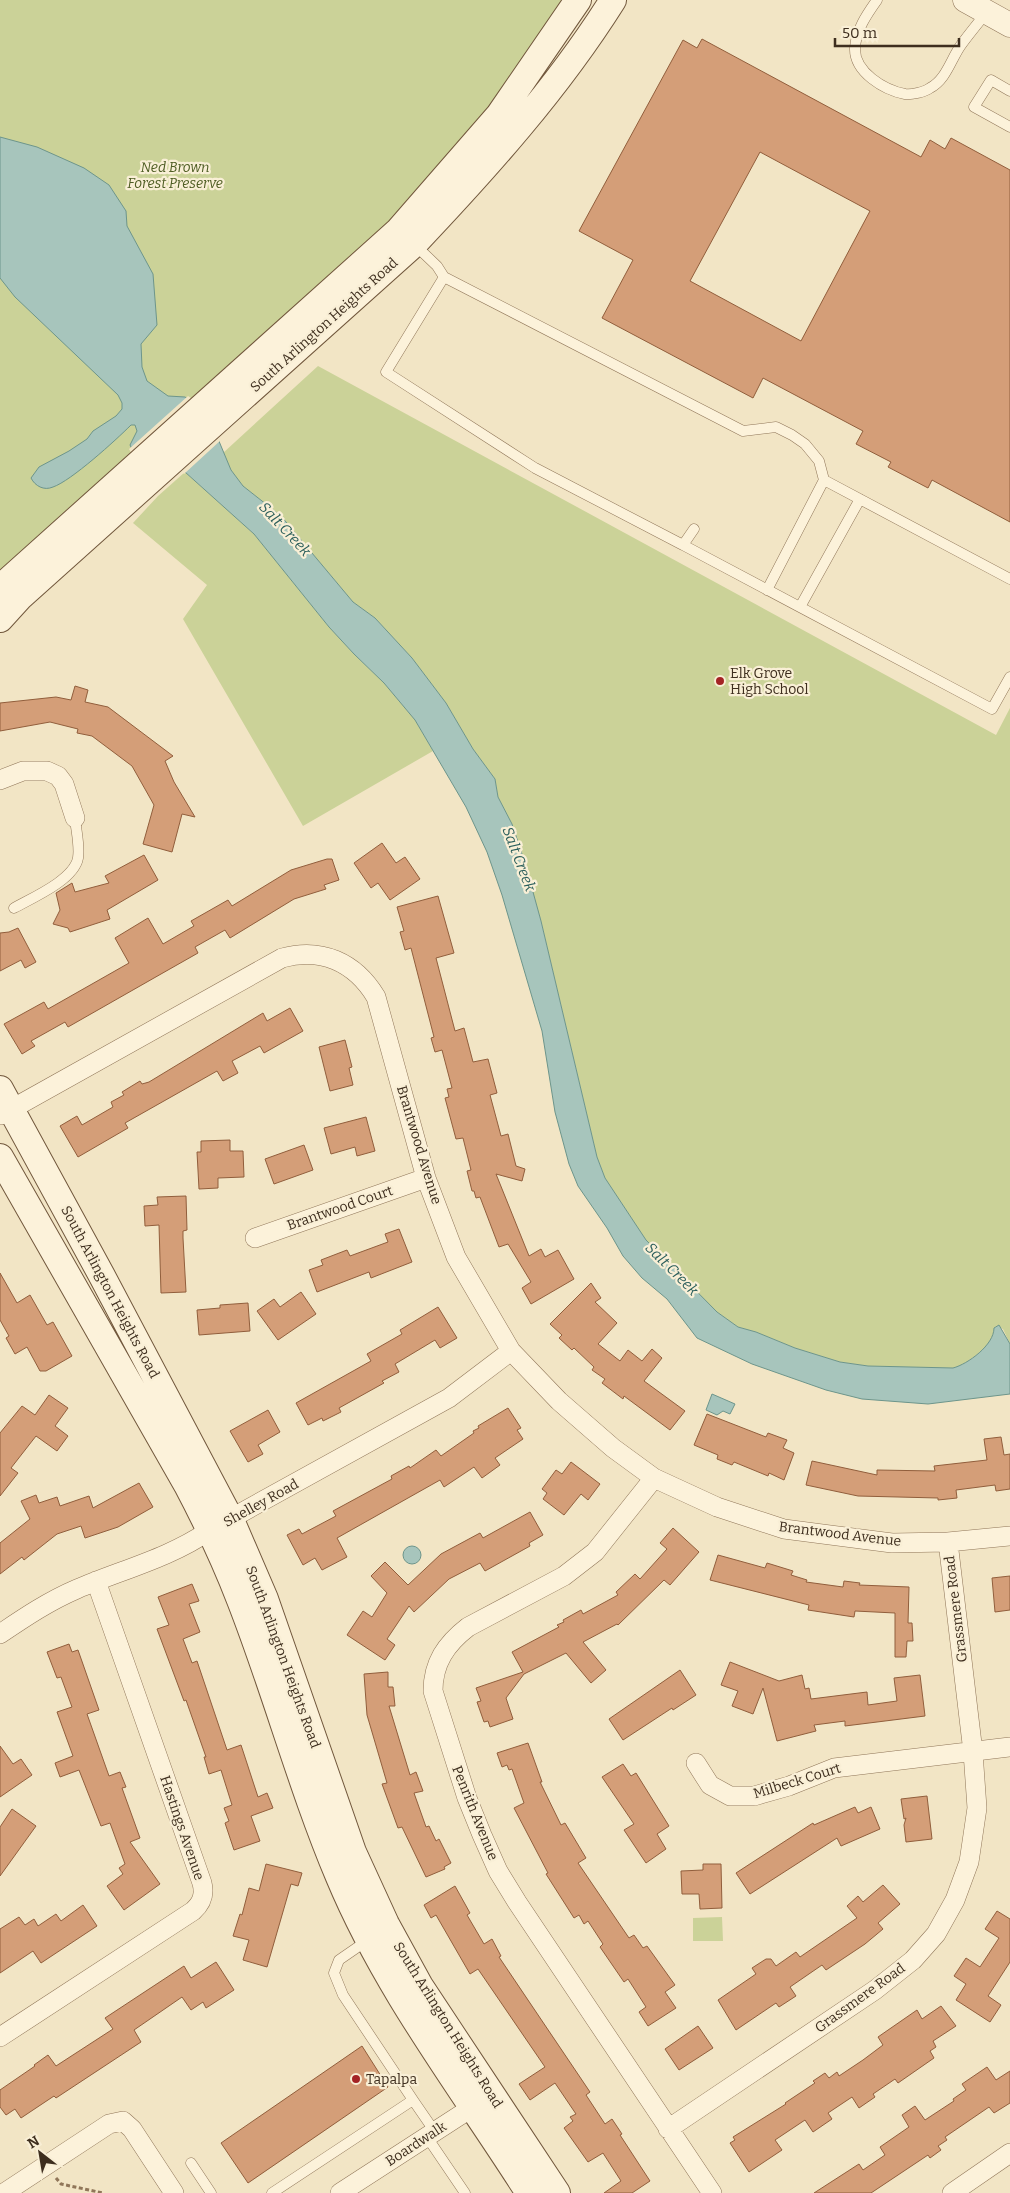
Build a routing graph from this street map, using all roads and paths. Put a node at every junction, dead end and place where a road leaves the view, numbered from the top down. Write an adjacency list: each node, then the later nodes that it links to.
1 (578, 0): 9 (main road, South Arlington Heights Road)
2 (613, 0): 9 (main road, South Arlington Heights Road)
3 (877, 0): 5 (lane)
4 (965, 0): 5 (street)
5 (987, 12): 6 (street)
6 (1010, 24)
7 (1010, 91): 8 (lane)
8 (1010, 128)
9 (406, 237): 10 (lane); 11 (main road, South Arlington Heights Road)
10 (444, 277): 12 (lane); 15 (lane)
11 (146, 470): 17 (main road, South Arlington Heights Road); 20 (main road, South Arlington Heights Road)
12 (824, 480): 13 (lane); 18 (lane)
13 (860, 499): 16 (lane); 19 (lane)
14 (694, 529): 15 (lane)
15 (683, 545): 18 (lane)
16 (1010, 579)
17 (0, 588)
18 (767, 590): 19 (lane)
19 (800, 608): 21 (lane)
20 (0, 619)
21 (1010, 677)
22 (0, 780): 23 (street)
23 (75, 818): 24 (lane)
24 (14, 908)
25 (4, 1105): 27 (street, Brantwood Avenue); 31 (main road, South Arlington Heights Road)
26 (0, 1157): 31 (main road, South Arlington Heights Road)
27 (426, 1178): 28 (street, Brantwood Court); 29 (street, Brantwood Avenue)
28 (254, 1238)
29 (511, 1351): 30 (street, Brantwood Avenue); 31 (street, Shelley Road)
30 (654, 1478): 33 (street, Brantwood Avenue); 43 (street, Penrith Avenue)
31 (220, 1525): 34 (street, Shelley Road); 39 (main road, South Arlington Heights Road); 42 (main road, South Arlington Heights Road)
32 (1010, 1536): 33 (street, Brantwood Avenue)
33 (948, 1542): 37 (street, Grassmere Road)
34 (96, 1582): 35 (street, Shelley Road); 40 (street, Hastings Avenue)
35 (0, 1634)
36 (1010, 1747): 37 (street, Milbeck Court)
37 (973, 1752): 38 (street, Milbeck Court); 43 (street, Grassmere Road)
38 (696, 1763)
39 (368, 1940): 41 (lane); 42 (main road, South Arlington Heights Road)
40 (0, 2037)
41 (413, 2100): 44 (lane); 53 (lane)
42 (482, 2100): 44 (street, Boardwalk); 56 (main road, South Arlington Heights Road); 57 (main road, South Arlington Heights Road)
43 (668, 2129): 58 (street, Penrith Avenue)
44 (431, 2134): 54 (street, Boardwalk); 55 (lane)
45 (1010, 2154): 59 (street)
46 (191, 2163): 52 (lane)
47 (47, 2165): 48 (path); 49 (street); 51 (street)
48 (97, 2192): 50 (path)
49 (4, 2193)
50 (103, 2193)
51 (174, 2193)
52 (211, 2193)
53 (272, 2193)
54 (340, 2193)
55 (465, 2193)
56 (529, 2193)
57 (556, 2193)
58 (712, 2193)
59 (952, 2193)

